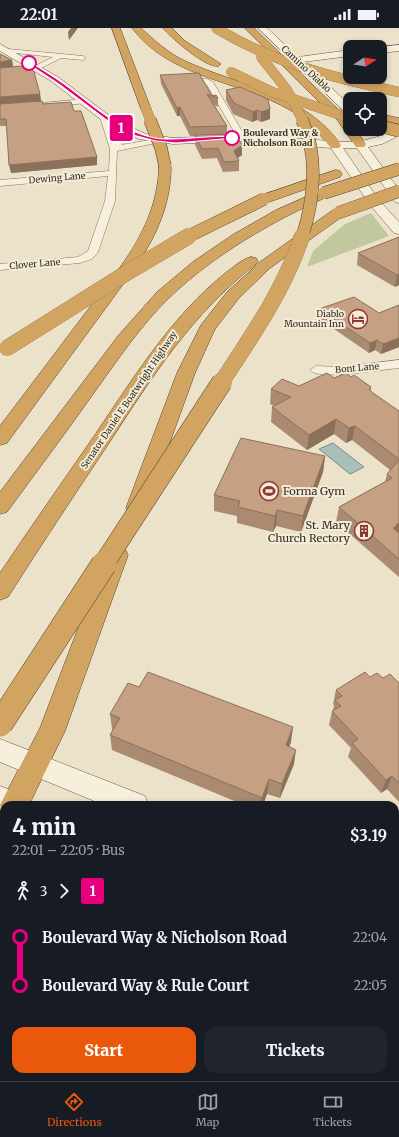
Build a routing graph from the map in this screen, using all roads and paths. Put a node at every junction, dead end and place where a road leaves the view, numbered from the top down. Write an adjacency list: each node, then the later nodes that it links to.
1 (116, 28): 51 (highway, bridge)
2 (136, 28): 36 (highway)
3 (216, 28): 19 (highway, bridge)
4 (232, 28): 54 (highway, bridge)
5 (249, 28): 35 (highway)
6 (262, 28): 14 (street, Camino Diablo)
7 (170, 31): 17 (highway)
8 (399, 48): 10 (street)
9 (4, 49): 12 (street); 15 (street)
10 (387, 49)
11 (343, 55): 14 (street)
12 (60, 56): 13 (street); 15 (street)
13 (83, 58)
14 (296, 60): 21 (street, Camino Diablo)
15 (37, 68): 16 (street); 20 (street)
16 (0, 72)
17 (231, 72): 23 (highway, bridge); 25 (highway, bridge)
18 (205, 80): 32 (street)
19 (399, 92)
20 (84, 101): 22 (street); 24 (street)
21 (343, 104)
22 (36, 105)
23 (343, 109)
24 (104, 116): 31 (street); 37 (street)
25 (343, 116)
26 (387, 118): 27 (highway)
27 (399, 121)
28 (387, 128): 30 (highway, bridge)
29 (387, 130): 34 (street)
30 (399, 131)
31 (132, 133): 33 (street); 37 (street)
32 (242, 138): 33 (street); 36 (street)
33 (161, 140): 37 (street)
34 (385, 140): 35 (street); 39 (street)
35 (360, 144): 36 (street); 39 (street)
36 (335, 145): 46 (street)
37 (114, 149): 41 (street)
38 (399, 159): 48 (highway, bridge)
39 (372, 160): 44 (street)
40 (399, 169): 52 (highway, bridge)
41 (113, 173): 42 (street, Dewing Lane); 47 (street, Clover Lane)
42 (0, 183)
43 (399, 191): 45 (highway, Senator Daniel E Boatwright Highway, bridge)
44 (399, 199)
45 (338, 213): 53 (highway, Senator Daniel E Boatwright Highway); 56 (highway)
46 (398, 229)
47 (0, 267)
48 (3, 350)
49 (399, 364): 50 (street, Bont Lane)
50 (316, 370)
51 (0, 438)
52 (0, 507)
53 (0, 591)
54 (0, 724)
55 (0, 750): 56 (street)
56 (34, 765): 57 (highway); 58 (street)
57 (13, 801)
58 (125, 801)

